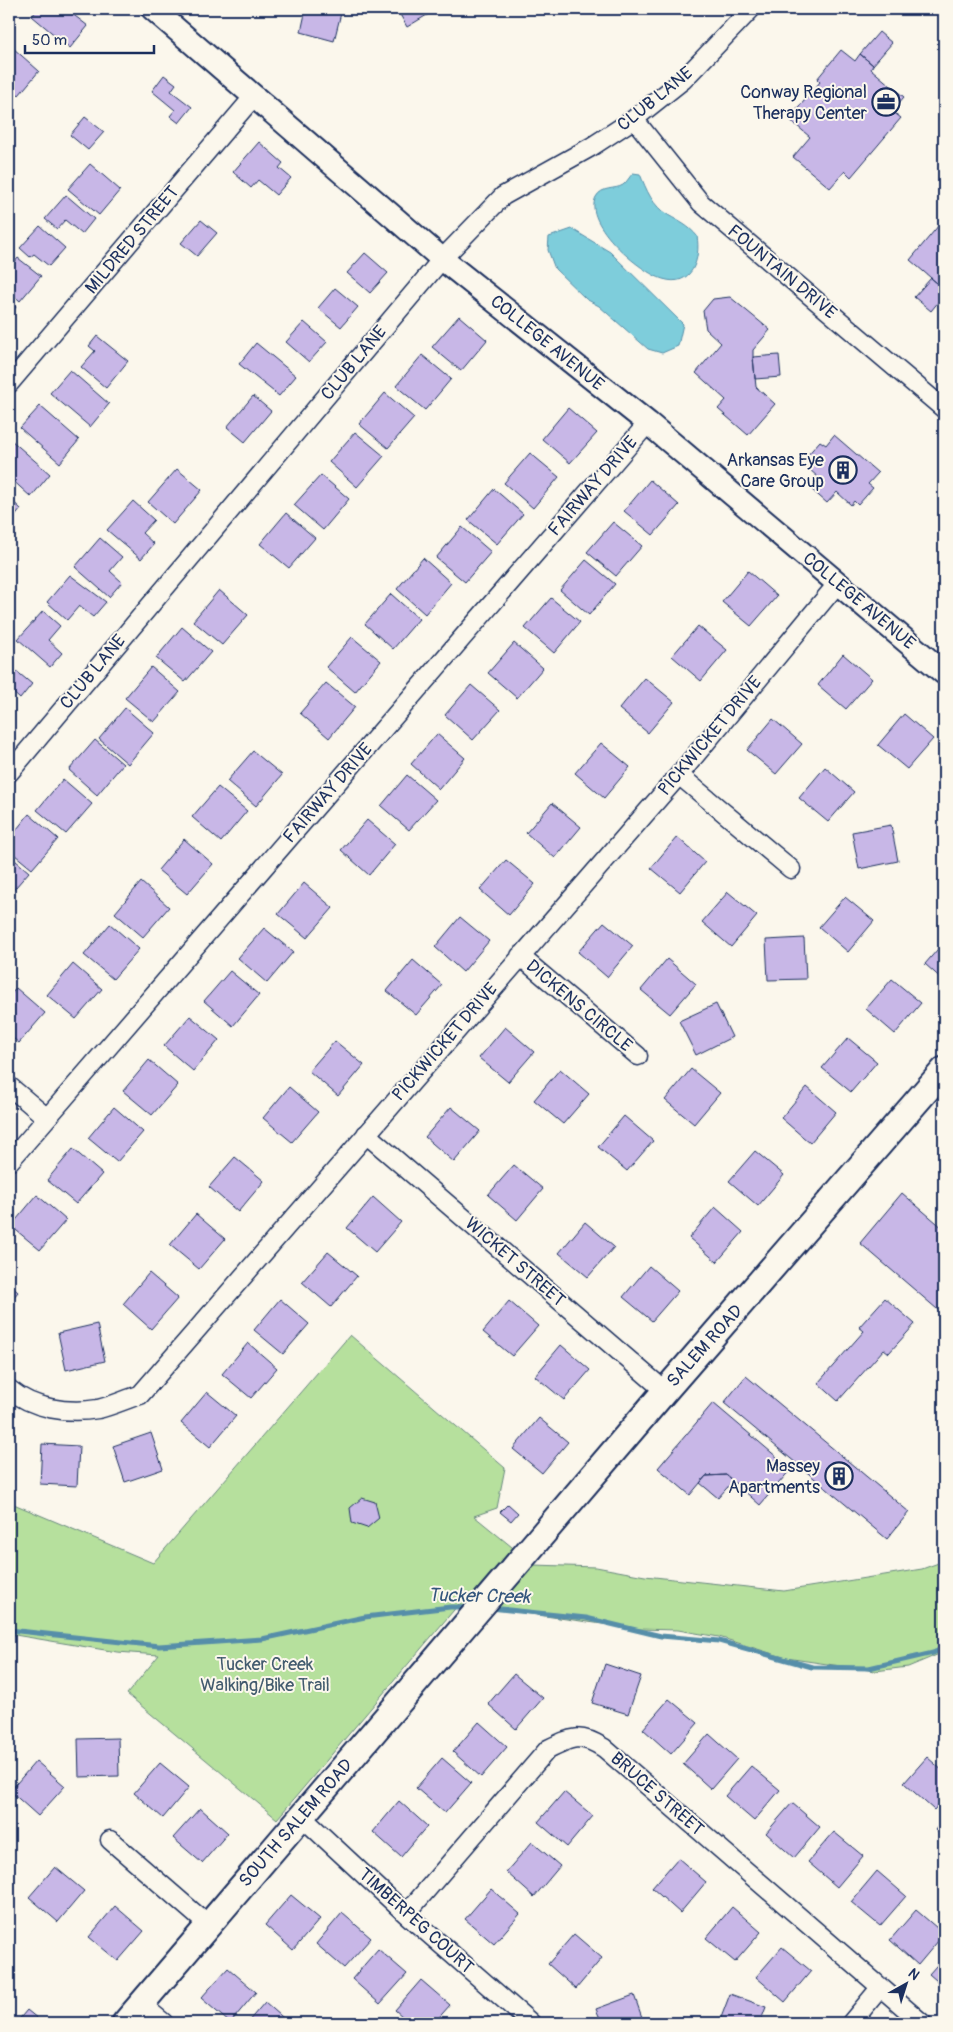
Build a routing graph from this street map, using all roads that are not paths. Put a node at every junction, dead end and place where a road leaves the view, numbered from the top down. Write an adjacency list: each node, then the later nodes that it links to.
1 (153, 9): 3 (street, COLLEGE AVENUE)
2 (751, 9): 4 (street, CLUB LANE)
3 (255, 95): 5 (street, COLLEGE AVENUE); 6 (street, MILDRED STREET)
4 (634, 119): 5 (street, CLUB LANE); 7 (street, FOUNTAIN DRIVE)
5 (442, 259): 8 (street, COLLEGE AVENUE); 11 (street, CLUB LANE)
6 (9, 384)
7 (944, 409)
8 (648, 423): 9 (street, COLLEGE AVENUE); 18 (street, FAIRWAY DRIVE)
9 (838, 583): 10 (street, COLLEGE AVENUE); 12 (street, PICKWICKET DRIVE)
10 (944, 673)
11 (9, 773)
12 (679, 775): 13 (street); 14 (street, PICKWICKET DRIVE)
13 (791, 869)
14 (520, 956): 15 (street, DICKENS CIRCLE); 19 (street, PICKWICKET DRIVE)
15 (638, 1056)
16 (944, 1070): 22 (main road, SALEM ROAD)
17 (9, 1086): 18 (street)
18 (46, 1118): 20 (street, FAIRWAY DRIVE)
19 (366, 1134): 21 (street, PICKWICKET DRIVE); 22 (street, WICKET STREET)
20 (9, 1162)
21 (9, 1389)
22 (665, 1391): 23 (main road, SALEM ROAD)
23 (467, 1622): 24 (main road, SOUTH SALEM ROAD)
24 (302, 1817): 26 (street, TIMBERPEG COURT); 27 (main road, SOUTH SALEM ROAD)
25 (110, 1840): 27 (street)
26 (406, 1914): 28 (street, BRUCE STREET); 32 (street, TIMBERPEG COURT)
27 (208, 1925): 29 (main road, SOUTH SALEM ROAD)
28 (880, 1988): 33 (street); 34 (street, BRUCE STREET)
29 (141, 2004): 30 (main road, SOUTH SALEM ROAD); 31 (street)
30 (125, 2023)
31 (164, 2023)
32 (531, 2023)
33 (851, 2023)
34 (922, 2023)

